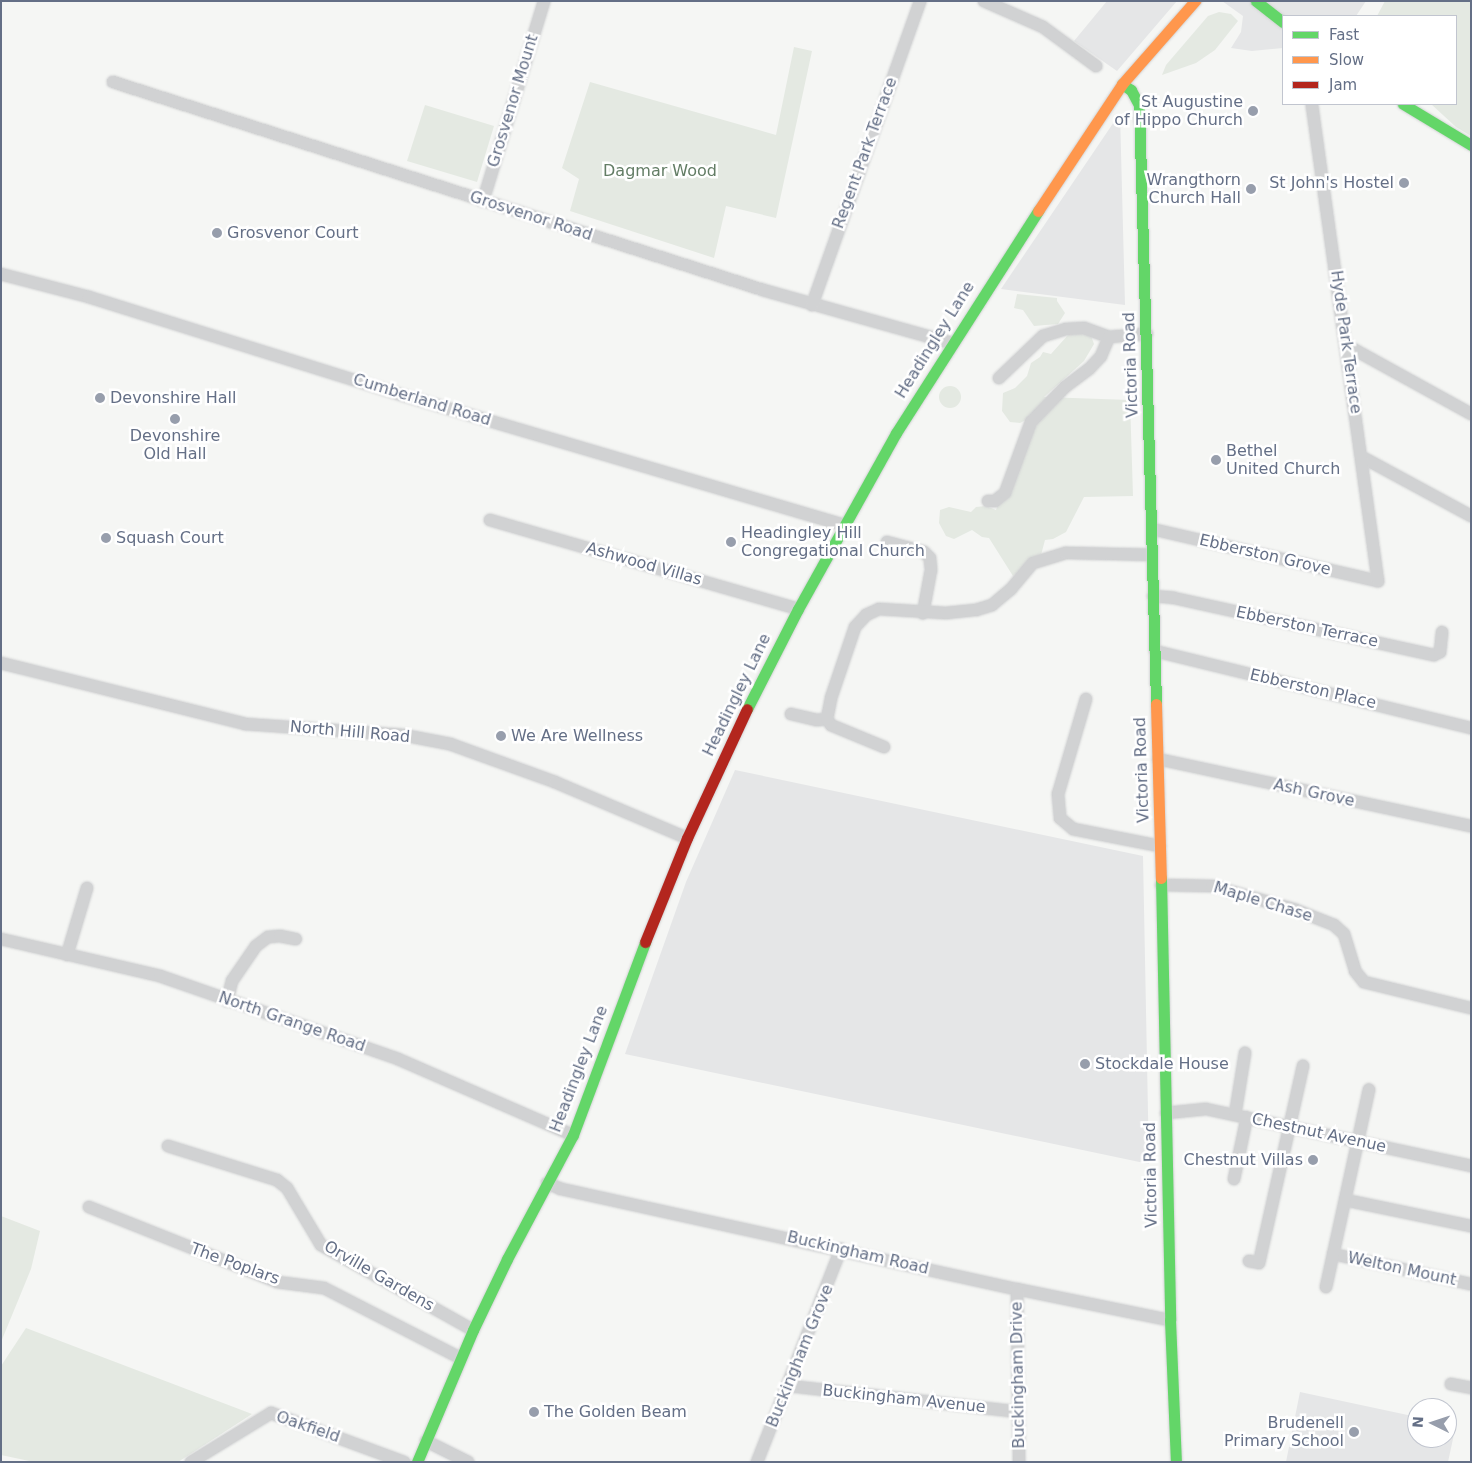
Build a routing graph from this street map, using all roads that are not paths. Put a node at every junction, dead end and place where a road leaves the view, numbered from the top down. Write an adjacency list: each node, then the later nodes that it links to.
1 (544, 1): 13 (street, Grosvenor Mount)
2 (920, 1): 15 (street, Regent Park Terrace)
3 (984, 1): 7 (street)
4 (1195, 1): 9 (main road, Headingley Lane)
5 (1256, 1): 6 (main road)
6 (1282, 21)
7 (1096, 66)
8 (113, 82): 13 (street, Grosvenor Road)
9 (1122, 84): 16 (main road, Victoria Road); 18 (main road, Headingley Lane)
10 (1312, 105): 19 (street, Hyde Park Terrace)
11 (1405, 105): 12 (main road)
12 (1471, 145)
13 (483, 201): 15 (street, Grosvenor Road)
14 (1, 274): 26 (street, Cumberland Road)
15 (812, 305): 18 (street, Grosvenor Road)
16 (1147, 334): 17 (street); 27 (main road, Victoria Road)
17 (1109, 337): 20 (street); 23 (street)
18 (951, 343): 26 (main road, Headingley Lane)
19 (1346, 345): 21 (street); 22 (street, Hyde Park Terrace)
20 (999, 378)
21 (1471, 414)
22 (1362, 457): 24 (street); 30 (street, Hyde Park Terrace)
23 (988, 501)
24 (1471, 516)
25 (490, 520): 32 (street, Ashwood Villas)
26 (843, 525): 32 (main road, Headingley Lane)
27 (1152, 529): 29 (main road, Victoria Road); 30 (street, Ebberston Grove)
28 (888, 542): 33 (street)
29 (1152, 555): 31 (main road, Victoria Road); 33 (street)
30 (1378, 581)
31 (1153, 596): 34 (street, Ebberston Terrace); 35 (main road, Victoria Road)
32 (798, 609): 44 (main road, Headingley Lane)
33 (923, 613): 39 (street)
34 (1442, 632)
35 (1155, 651): 40 (street, Ebberston Place); 42 (main road, Victoria Road)
36 (1, 663): 44 (street, North Hill Road)
37 (1086, 699): 45 (street)
38 (792, 714): 39 (street)
39 (827, 719): 41 (street)
40 (1471, 728)
41 (884, 747)
42 (1158, 759): 43 (street, Ash Grove); 45 (main road, Victoria Road)
43 (1471, 826)
44 (687, 838): 59 (main road, Headingley Lane)
45 (1160, 846): 46 (main road, Victoria Road)
46 (1161, 885): 52 (street, Maple Chase); 56 (main road, Victoria Road)
47 (87, 888): 50 (street)
48 (1, 939): 50 (street, North Grange Road)
49 (296, 939): 51 (street)
50 (67, 955): 51 (street, North Grange Road)
51 (227, 1001): 59 (street, North Grange Road)
52 (1471, 1008)
53 (1245, 1053): 57 (street)
54 (1303, 1066): 58 (street)
55 (1369, 1090): 60 (street)
56 (1166, 1113): 57 (street, Chestnut Avenue); 74 (main road, Victoria Road)
57 (1241, 1116): 58 (street, Chestnut Avenue); 63 (street)
58 (1288, 1126): 60 (street, Chestnut Avenue); 70 (street)
59 (573, 1135): 64 (main road, Headingley Lane)
60 (1358, 1142): 62 (street, Chestnut Avenue); 65 (street)
61 (168, 1146): 75 (street, Orville Gardens)
62 (1471, 1166)
63 (1234, 1179)
64 (547, 1183): 68 (street, Buckingham Road); 75 (main road, Headingley Lane)
65 (1345, 1200): 67 (street); 69 (street)
66 (89, 1207): 76 (street, The Poplars)
67 (1471, 1226)
68 (841, 1249): 73 (street, Buckingham Road); 78 (street, Buckingham Grove)
69 (1333, 1254): 71 (street, Welton Mount); 72 (street)
70 (1249, 1261)
71 (1471, 1284)
72 (1326, 1287)
73 (1017, 1289): 74 (street, Buckingham Road); 80 (street, Buckingham Drive)
74 (1170, 1320): 88 (main road, Victoria Road)
75 (473, 1330): 76 (main road, Headingley Lane)
76 (460, 1358): 81 (main road, Headingley Lane)
77 (1451, 1384): 79 (street)
78 (789, 1386): 80 (street, Buckingham Avenue); 86 (street, Buckingham Grove)
79 (1471, 1388)
80 (1018, 1412): 87 (street, Buckingham Drive)
81 (426, 1441): 84 (main road, Headingley Lane); 85 (street)
82 (191, 1462): 83 (street, Oakfield)
83 (404, 1462)
84 (417, 1462)
85 (468, 1462)
86 (757, 1462)
87 (1019, 1462)
88 (1176, 1462)

